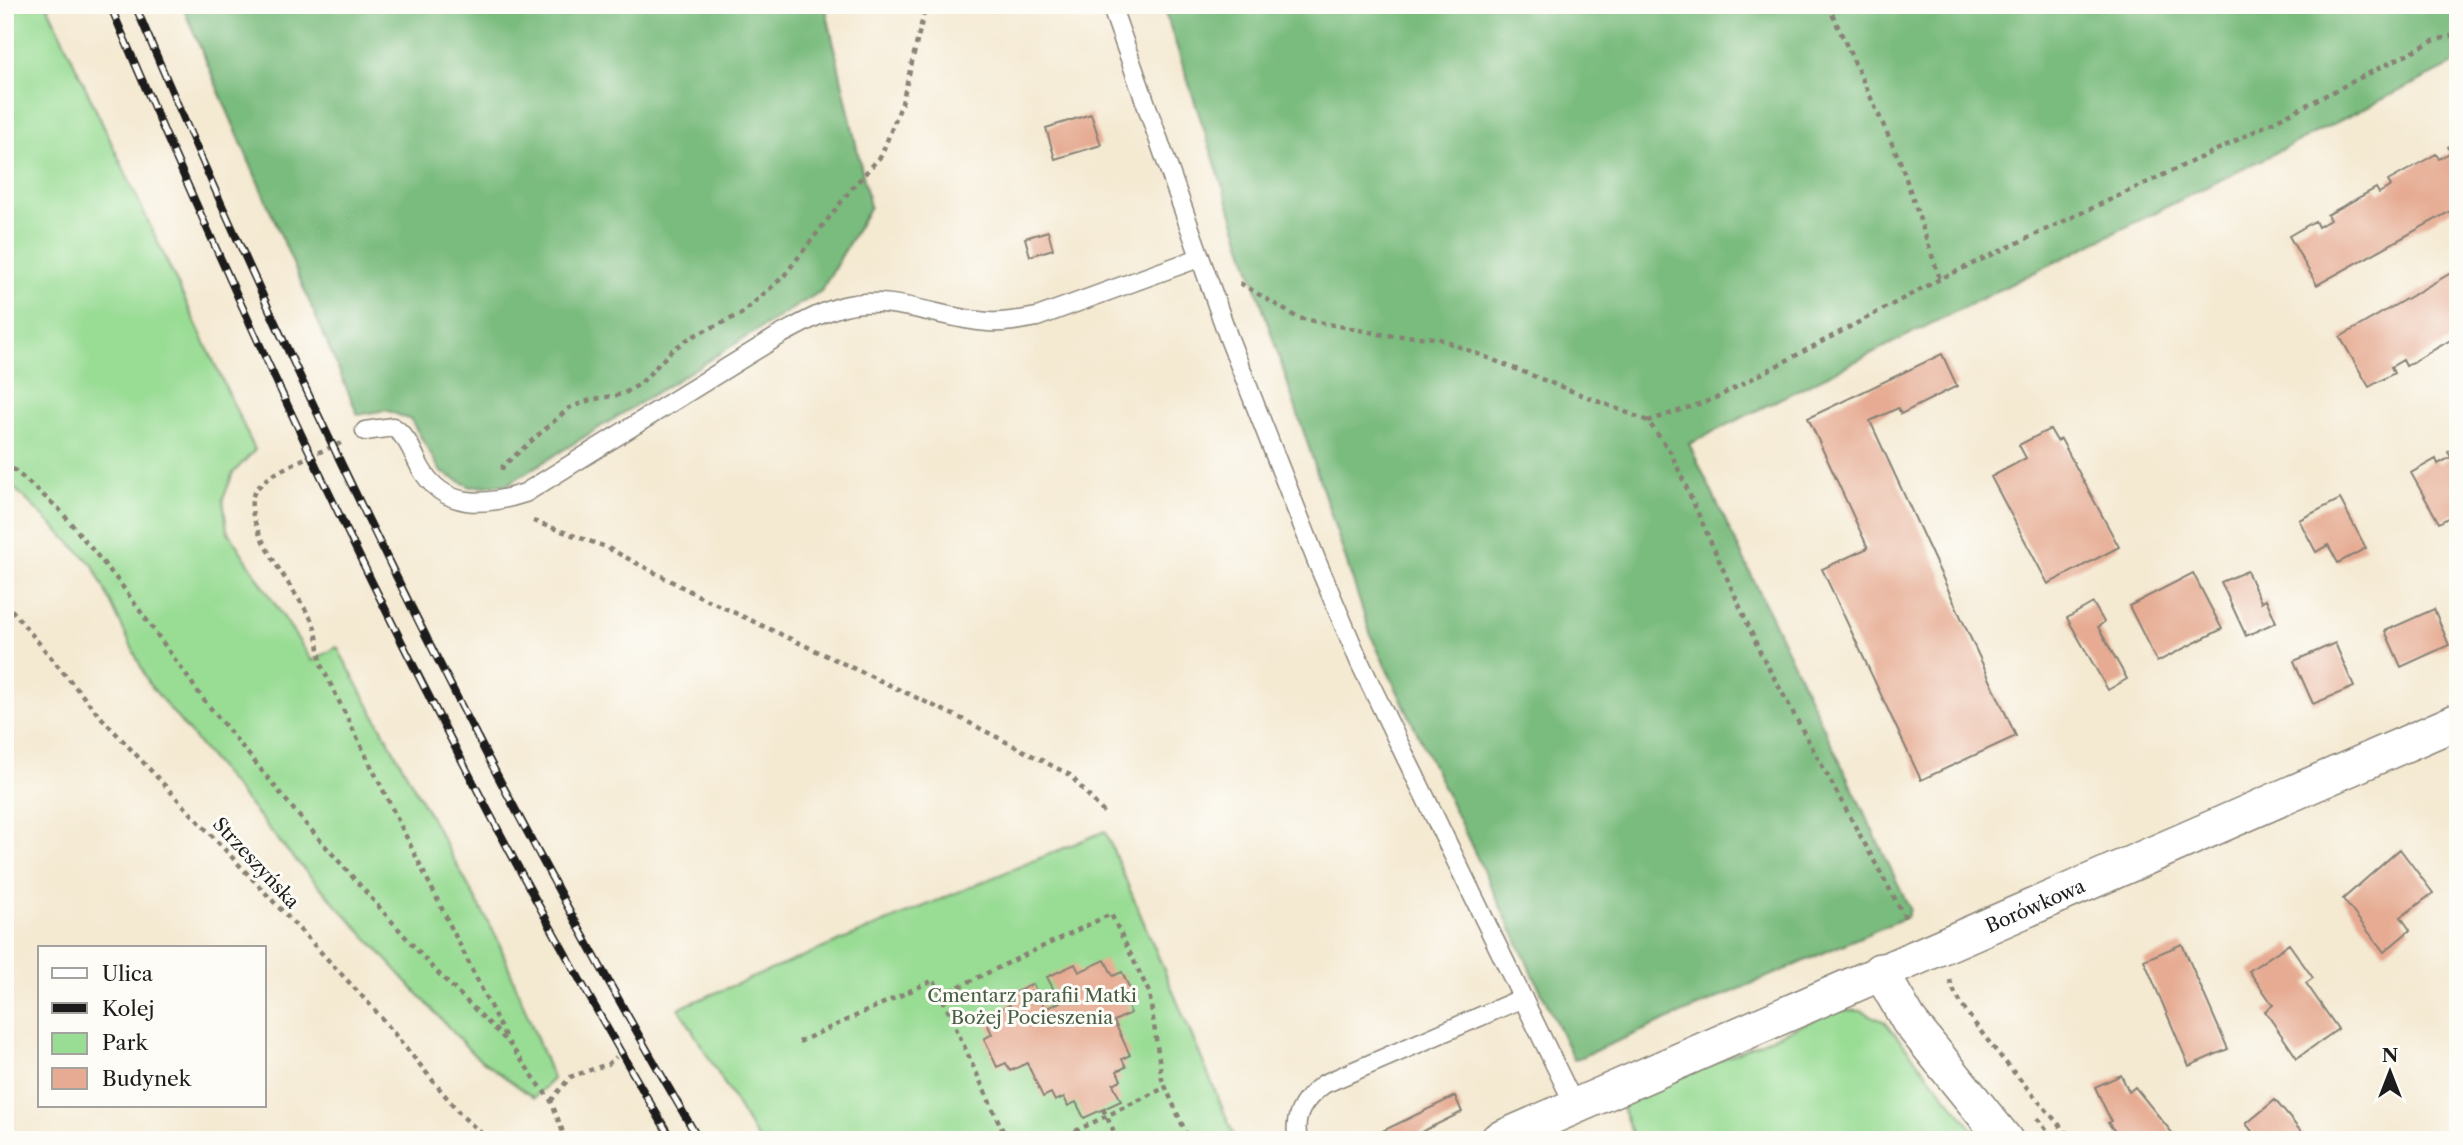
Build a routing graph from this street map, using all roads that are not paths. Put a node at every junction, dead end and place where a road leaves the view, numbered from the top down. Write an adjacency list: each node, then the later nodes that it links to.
1 (1111, 5): 2 (lane)
2 (1199, 258): 3 (lane); 6 (lane)
3 (365, 430)
4 (2458, 721): 5 (street, Borówkowa)
5 (1880, 971): 7 (street, Borówkowa); 10 (street)
6 (1523, 998): 7 (lane); 8 (lane)
7 (1574, 1104): 9 (street, Borówkowa)
8 (1298, 1140)
9 (1498, 1140)
10 (2005, 1140)

